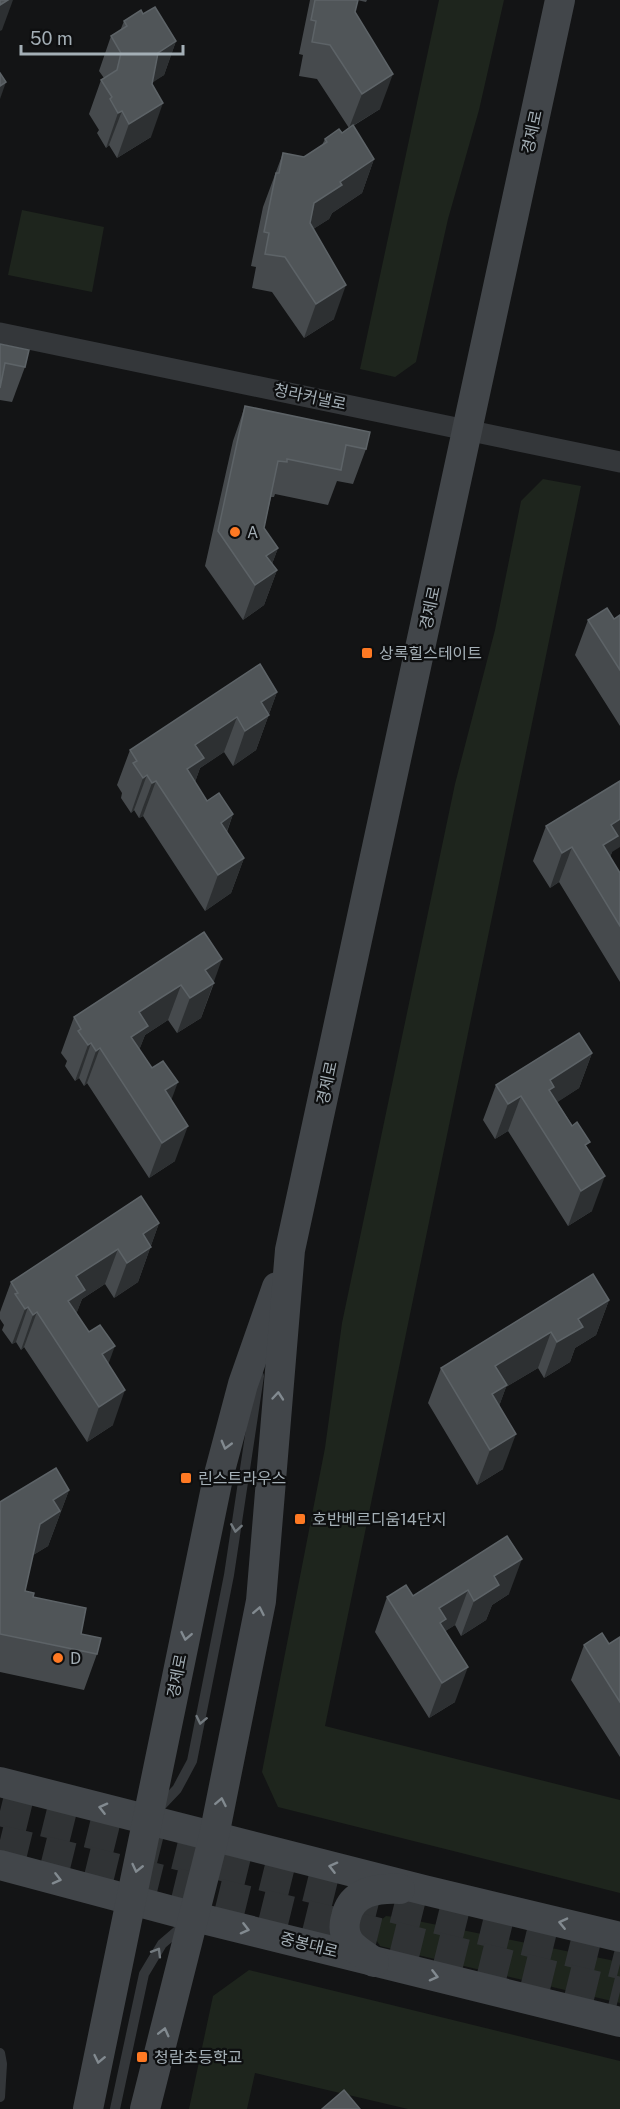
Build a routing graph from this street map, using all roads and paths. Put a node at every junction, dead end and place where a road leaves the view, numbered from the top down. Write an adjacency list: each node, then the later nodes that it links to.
1 (560, 0): 3 (main road, 경제로)
2 (0, 333): 3 (street, 청라커낼로)
3 (467, 430): 4 (street, 청라커낼로); 5 (main road, 경제로)
4 (620, 462)
5 (290, 1250): 7 (main road, 경제로, one-way to 7); 8 (main road, 경제로, one-way to 5)
6 (0, 1782): 7 (main road, one-way to 6)
7 (149, 1819): 8 (main road); 11 (main road, 경제로, one-way to 11)
8 (214, 1836): 10 (main road, one-way to 8); 12 (main road, 경제로)
9 (0, 1865): 11 (main road, 중봉대로, one-way to 11)
10 (424, 1890): 13 (main road, one-way to 10); 14 (main road)
11 (130, 1899): 12 (main road, 중봉대로); 18 (main road, 경제로, one-way to 18)
12 (195, 1917): 14 (main road, 중봉대로, one-way to 14); 19 (lane, one-way to 12); 20 (main road, 경제로, one-way to 12)
13 (620, 1937)
14 (374, 1962): 15 (main road, 중봉대로, one-way to 15)
15 (620, 2022)
16 (0, 2053): 17 (lane)
17 (0, 2097)
18 (88, 2109)
19 (115, 2109)
20 (145, 2109)

